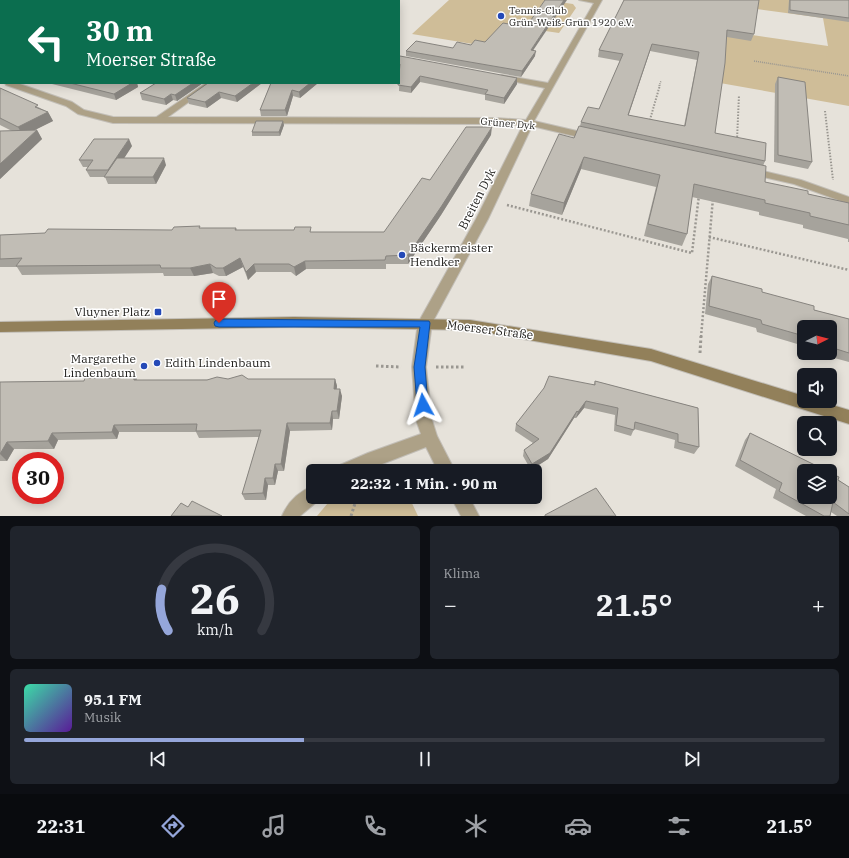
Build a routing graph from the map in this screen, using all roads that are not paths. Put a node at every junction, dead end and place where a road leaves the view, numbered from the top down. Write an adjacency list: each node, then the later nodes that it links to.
1 (582, 0): 2 (street)
2 (598, 1): 6 (street, Breiten Dyk)
3 (497, 76): 6 (street)
4 (12, 84): 7 (street, Grüner Dyk)
5 (210, 84): 7 (street)
6 (550, 86): 8 (street, Breiten Dyk)
7 (158, 120): 8 (street, Grüner Dyk)
8 (529, 123): 9 (street, Grüner Dyk); 12 (street, Breiten Dyk)
9 (604, 140)
10 (736, 168): 11 (street)
11 (849, 201)
12 (425, 323): 13 (main road, Moerser Straße); 14 (main road, Moerser Straße); 15 (street)
13 (0, 327)
14 (849, 417)
15 (430, 438): 16 (street); 17 (street)
16 (361, 464)
17 (443, 464)
18 (306, 499): 20 (street)
19 (464, 504): 21 (street)
20 (291, 516)
21 (470, 516)

